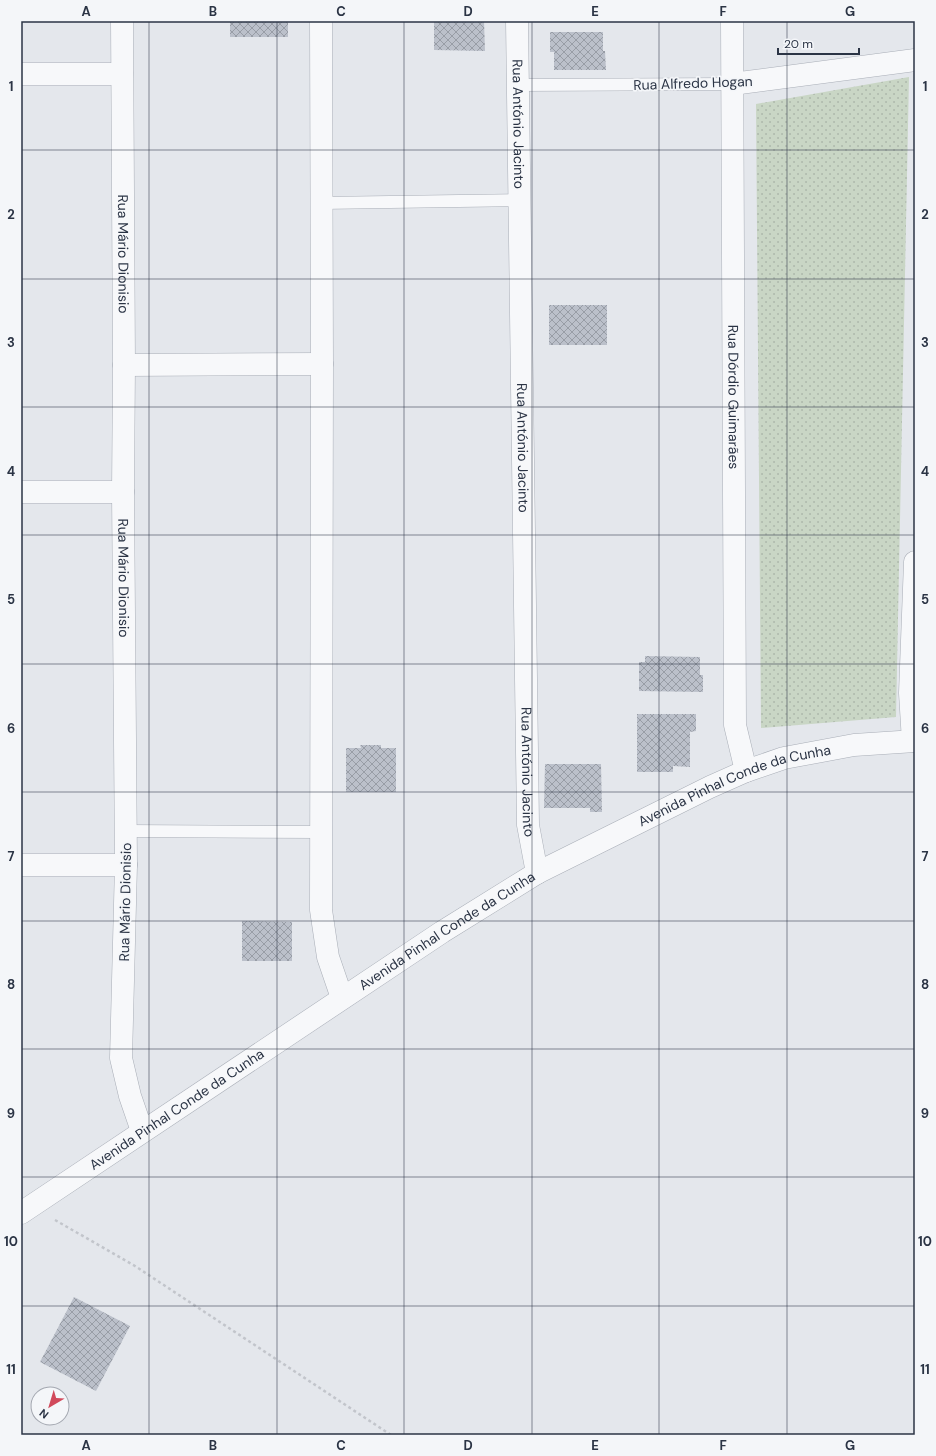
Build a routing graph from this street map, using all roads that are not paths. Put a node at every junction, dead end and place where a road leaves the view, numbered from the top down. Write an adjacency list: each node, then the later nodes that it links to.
1 (122, 21): 7 (street, Rua Mário Dionisio)
2 (321, 21): 11 (street)
3 (518, 21): 9 (street, Rua António Jacinto)
4 (732, 21): 8 (street, Rua Dórdio Guimarães)
5 (915, 60): 8 (street, Rua Alfredo Hogan)
6 (21, 74): 7 (street)
7 (122, 74): 13 (street, Rua Mário Dionisio)
8 (732, 84): 9 (lane, Rua Alfredo Hogan); 18 (street, Rua Dórdio Guimarães)
9 (518, 85): 10 (street, Rua António Jacinto)
10 (520, 200): 11 (lane); 23 (street, Rua António Jacinto)
11 (321, 203): 12 (street)
12 (322, 364): 13 (street); 20 (street)
13 (124, 365): 15 (street, Rua Mário Dionisio)
14 (21, 492): 15 (street)
15 (123, 492): 19 (street, Rua Mário Dionisio)
16 (915, 562): 17 (street)
17 (914, 741): 18 (street, Avenida Pinhal Conde da Cunha)
18 (746, 771): 23 (street, Avenida Pinhal Conde da Cunha)
19 (126, 831): 20 (lane); 22 (street, Rua Mário Dionisio)
20 (321, 832): 24 (street)
21 (21, 865): 22 (street)
22 (126, 865): 25 (street, Rua Mário Dionisio)
23 (537, 873): 24 (street, Avenida Pinhal Conde da Cunha)
24 (342, 998): 25 (street, Avenida Pinhal Conde da Cunha)
25 (142, 1131): 26 (street, Avenida Pinhal Conde da Cunha)
26 (26, 1210)

